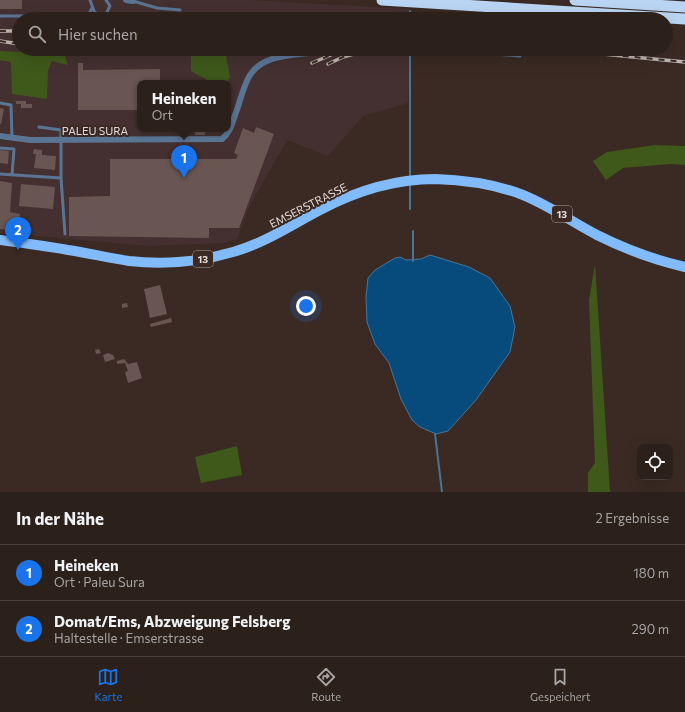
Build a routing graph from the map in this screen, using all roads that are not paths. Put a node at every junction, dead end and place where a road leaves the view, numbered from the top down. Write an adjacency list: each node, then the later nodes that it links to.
1 (90, 0): 8 (lane)
2 (106, 0): 12 (lane)
3 (126, 0): 6 (street)
4 (382, 0): 13 (highway)
5 (575, 0): 7 (highway)
6 (133, 1): 9 (lane)
7 (685, 7)
8 (92, 8): 10 (lane); 11 (lane)
9 (180, 10)
10 (90, 12)
11 (95, 12)
12 (108, 12)
13 (573, 12)
14 (0, 16): 15 (lane)
15 (12, 16)
16 (673, 18): 17 (highway)
17 (685, 19)
18 (287, 56): 20 (street, PALEU SURA)
19 (0, 102): 24 (lane)
20 (231, 126)
21 (39, 127): 25 (lane)
22 (228, 132): 25 (street, PALEU SURA)
23 (0, 136): 24 (street, PALEU SURA)
24 (12, 138): 25 (street, PALEU SURA)
25 (61, 140): 29 (lane)
26 (0, 148): 28 (lane)
27 (0, 174): 28 (lane)
28 (12, 175): 29 (lane)
29 (61, 178): 30 (lane)
30 (65, 234)
31 (0, 240): 32 (main road, EMSERSTRASSE / 13)
32 (685, 267)

